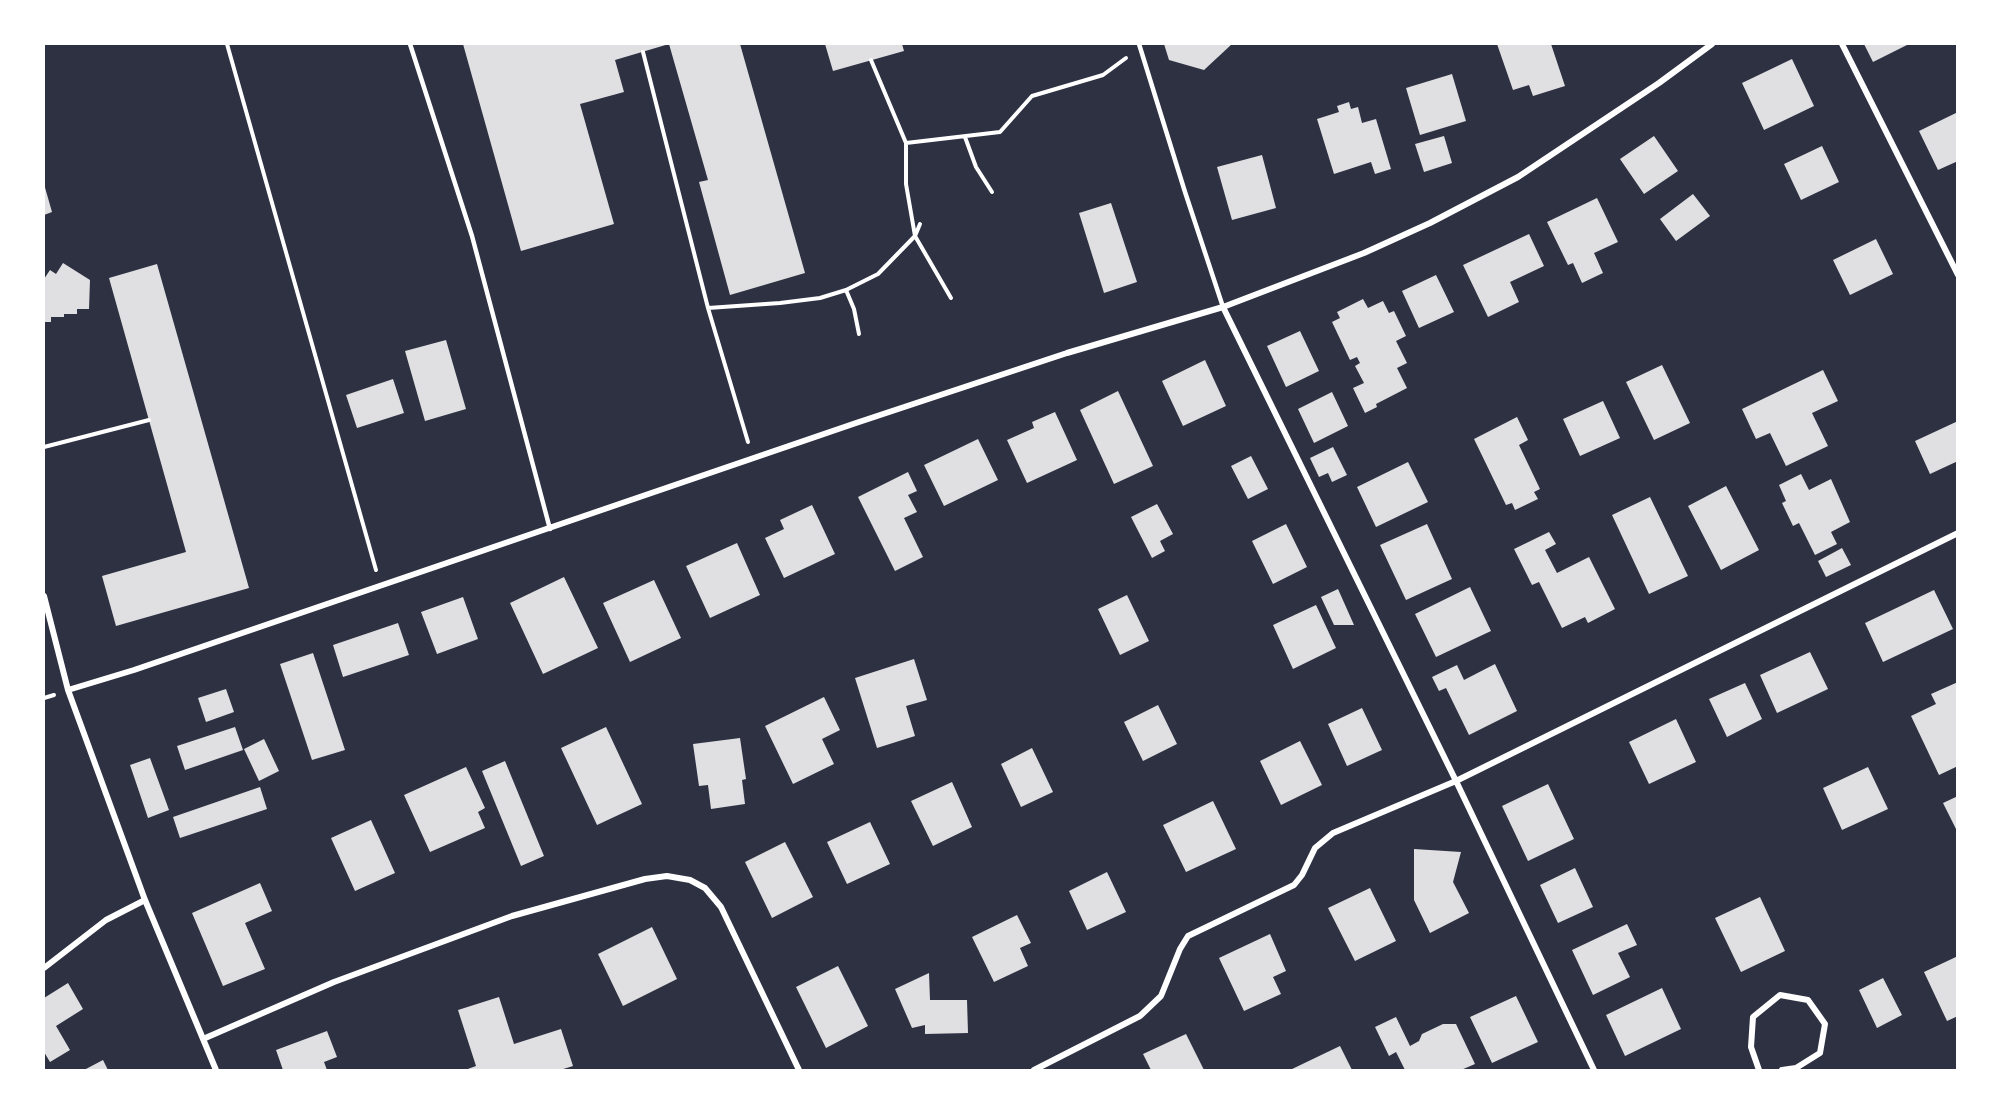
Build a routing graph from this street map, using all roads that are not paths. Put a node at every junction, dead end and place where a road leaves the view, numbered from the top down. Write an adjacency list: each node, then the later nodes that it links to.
1 (410, 44): 7 (lane)
2 (1712, 44): 6 (street)
3 (1842, 44): 5 (street)
4 (1139, 45): 6 (lane)
5 (1958, 275)
6 (1222, 307): 7 (street); 11 (street)
7 (550, 529): 10 (street)
8 (1958, 533): 11 (street)
9 (44, 596): 10 (street)
10 (68, 690): 12 (street)
11 (1456, 781): 17 (street); 18 (street)
12 (145, 900): 13 (street); 14 (street)
13 (44, 968)
14 (203, 1039): 15 (street); 16 (street)
15 (216, 1071)
16 (799, 1071)
17 (1034, 1071)
18 (1594, 1071)
19 (1759, 1071): 20 (street)
20 (1782, 1071)

